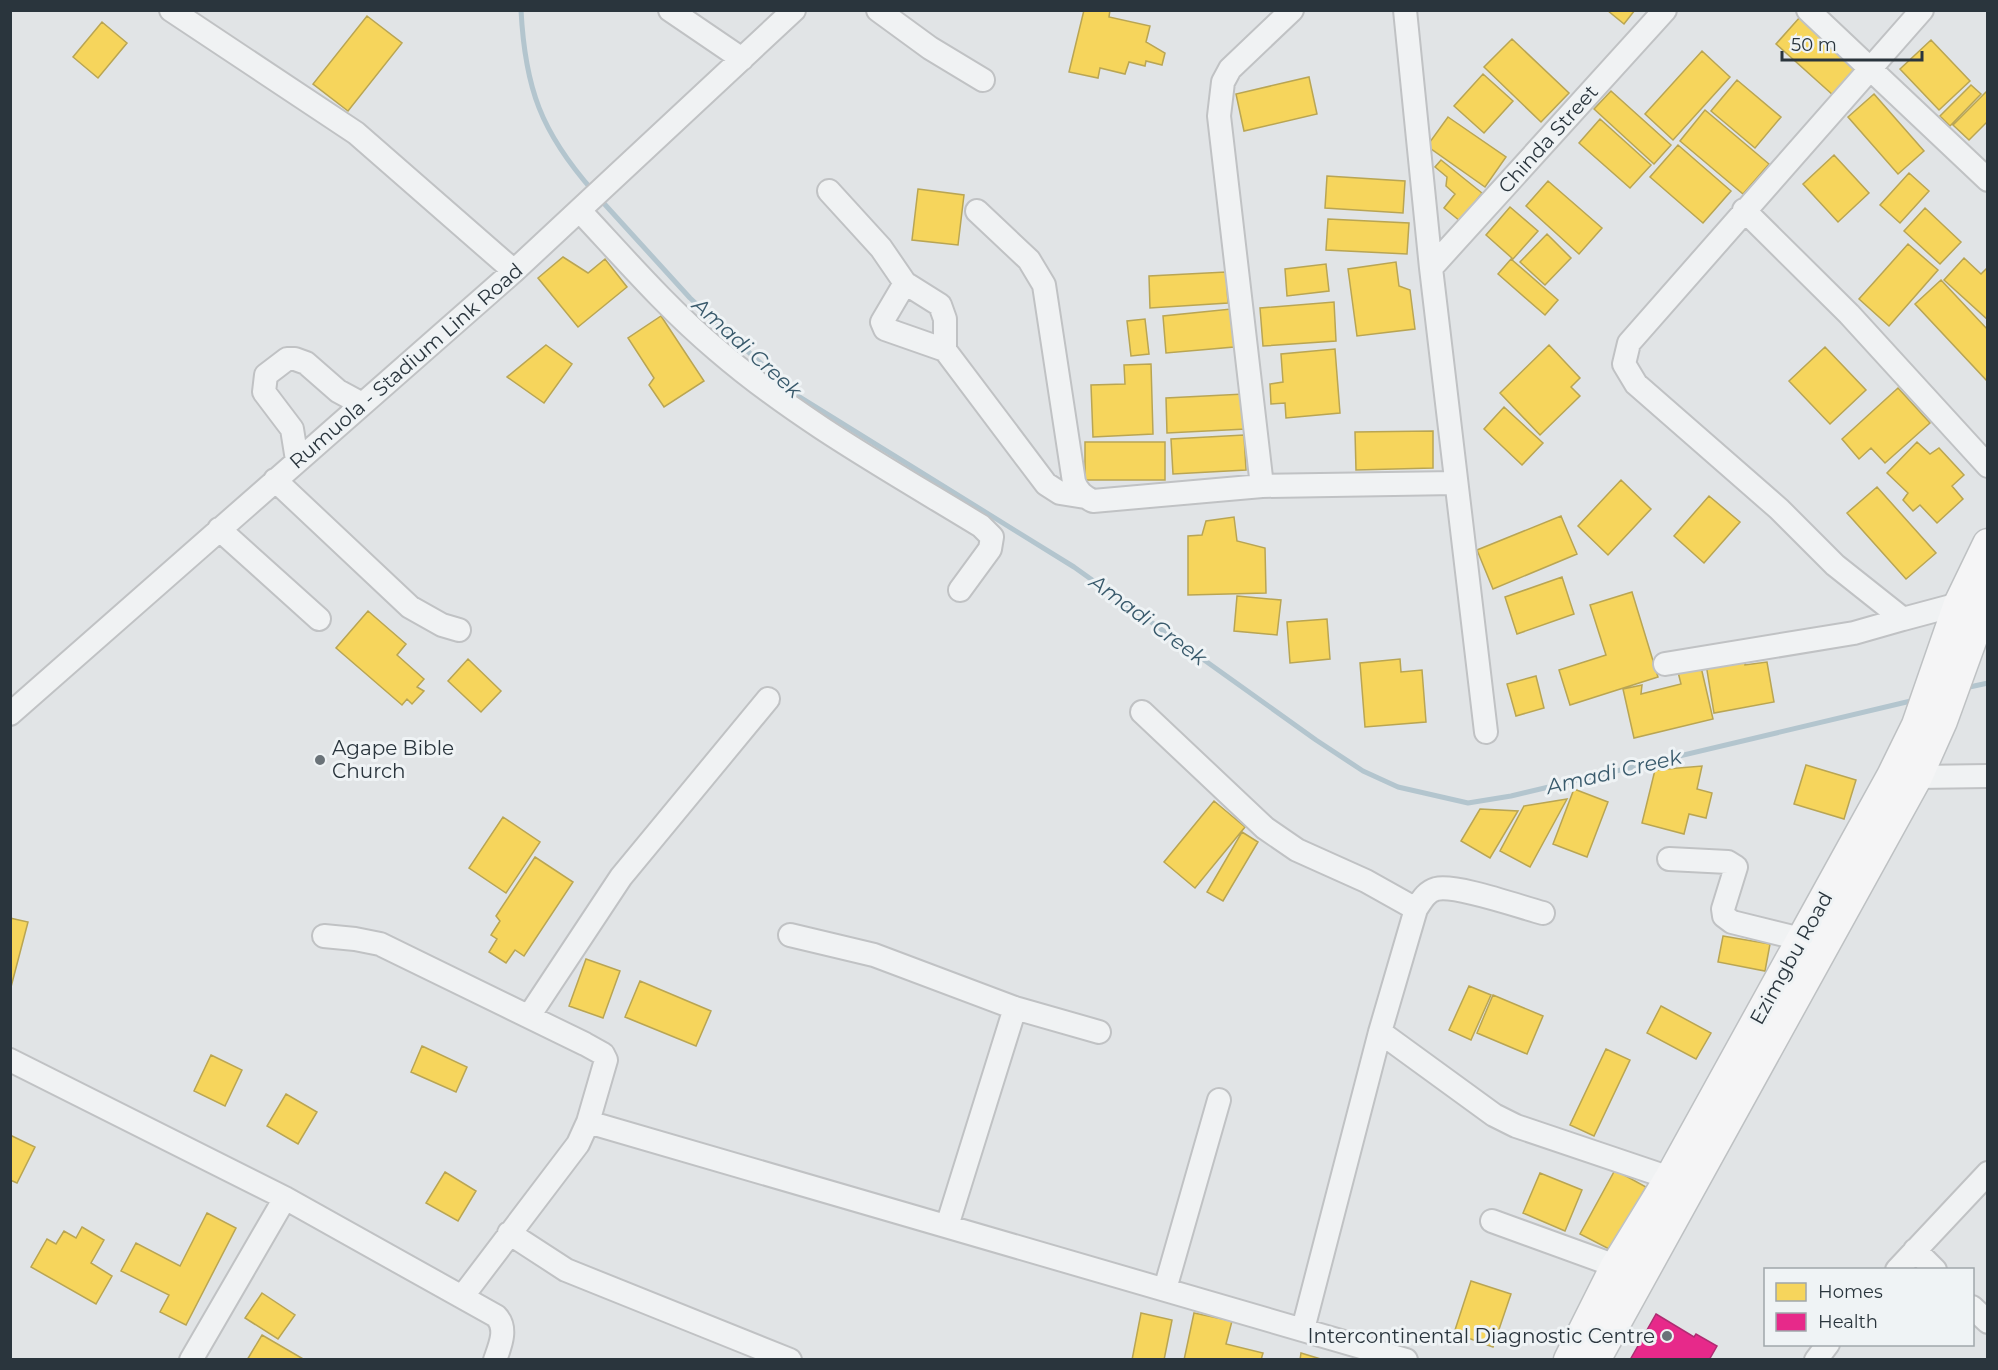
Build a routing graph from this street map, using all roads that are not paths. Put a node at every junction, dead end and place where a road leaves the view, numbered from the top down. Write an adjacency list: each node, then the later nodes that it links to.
1 (171, 10): 19 (street)
2 (670, 10): 10 (street)
3 (794, 10): 10 (street, Rumuola - Stadium Link Road)
4 (878, 10): 12 (street)
5 (1292, 10): 27 (street)
6 (1404, 10): 18 (street)
7 (1665, 10): 18 (street, Chinda Street)
8 (1808, 10): 11 (street)
9 (1922, 10): 11 (street)
10 (742, 59): 15 (street, Rumuola - Stadium Link Road)
11 (1871, 68): 13 (street); 16 (street)
12 (983, 80)
13 (1988, 180)
14 (829, 191): 20 (street)
15 (583, 208): 19 (street, Rumuola - Stadium Link Road); 31 (street)
16 (1744, 210): 24 (street); 35 (street)
17 (977, 211): 28 (street)
18 (1431, 268): 26 (street)
19 (514, 271): 22 (street, Rumuola - Stadium Link Road)
20 (905, 283): 21 (street); 21 (street)
21 (945, 350): 28 (street)
22 (362, 404): 23 (street, Rumuola - Stadium Link Road); 23 (street)
23 (297, 460): 25 (street, Rumuola - Stadium Link Road)
24 (1988, 466)
25 (275, 480): 29 (street, Rumuola - Stadium Link Road); 36 (street)
26 (1455, 483): 27 (street); 43 (street)
27 (1262, 486): 28 (street)
28 (1085, 497)
29 (219, 529): 34 (street); 41 (street, Rumuola - Stadium Link Road)
30 (1988, 544): 33 (main road, Ezimgbu Road)
31 (960, 590)
32 (1988, 594): 37 (main road, Ezimgbu Road)
33 (1959, 604): 35 (street); 37 (main road, Ezimgbu Road)
34 (319, 619)
35 (1903, 619): 38 (street)
36 (459, 630)
37 (1953, 654): 42 (main road, Ezimgbu Road)
38 (1665, 664)
39 (768, 699): 53 (street)
40 (1142, 712): 47 (street)
41 (10, 714)
42 (1929, 723): 45 (main road, Ezimgbu Road); 51 (main road, Ezimgbu Road)
43 (1486, 732)
44 (1988, 776): 45 (street)
45 (1917, 777): 60 (main road, Ezimgbu Road)
46 (1669, 859): 51 (street)
47 (1416, 909): 48 (street); 55 (street)
48 (1543, 913)
49 (790, 935): 52 (street)
50 (324, 936): 53 (street)
51 (1800, 939): 60 (main road, Ezimgbu Road)
52 (1015, 1008): 54 (street); 63 (street)
53 (529, 1016): 58 (street)
54 (1099, 1032)
55 (1380, 1032): 60 (street); 73 (street)
56 (10, 1060): 61 (street)
57 (1219, 1100): 69 (street)
58 (588, 1122): 63 (street); 64 (street)
59 (1988, 1173): 65 (street)
60 (1682, 1180): 66 (main road, Ezimgbu Road); 80 (main road, Ezimgbu Road)
61 (285, 1198): 70 (street); 75 (street)
62 (1492, 1221): 66 (street)
63 (947, 1226): 69 (street)
64 (508, 1233): 70 (street); 77 (street)
65 (1915, 1250): 67 (street); 68 (street)
66 (1616, 1266): 79 (main road, Ezimgbu Road)
67 (1898, 1268)
68 (1934, 1268)
69 (1165, 1289): 73 (street)
70 (462, 1297): 76 (street)
71 (1974, 1309): 72 (street)
72 (1988, 1322)
73 (1303, 1329): 78 (street)
74 (1826, 1346): 81 (street)
75 (191, 1359)
76 (495, 1359)
77 (789, 1359)
78 (1406, 1359)
79 (1569, 1359)
80 (1595, 1359)
81 (1816, 1359)

